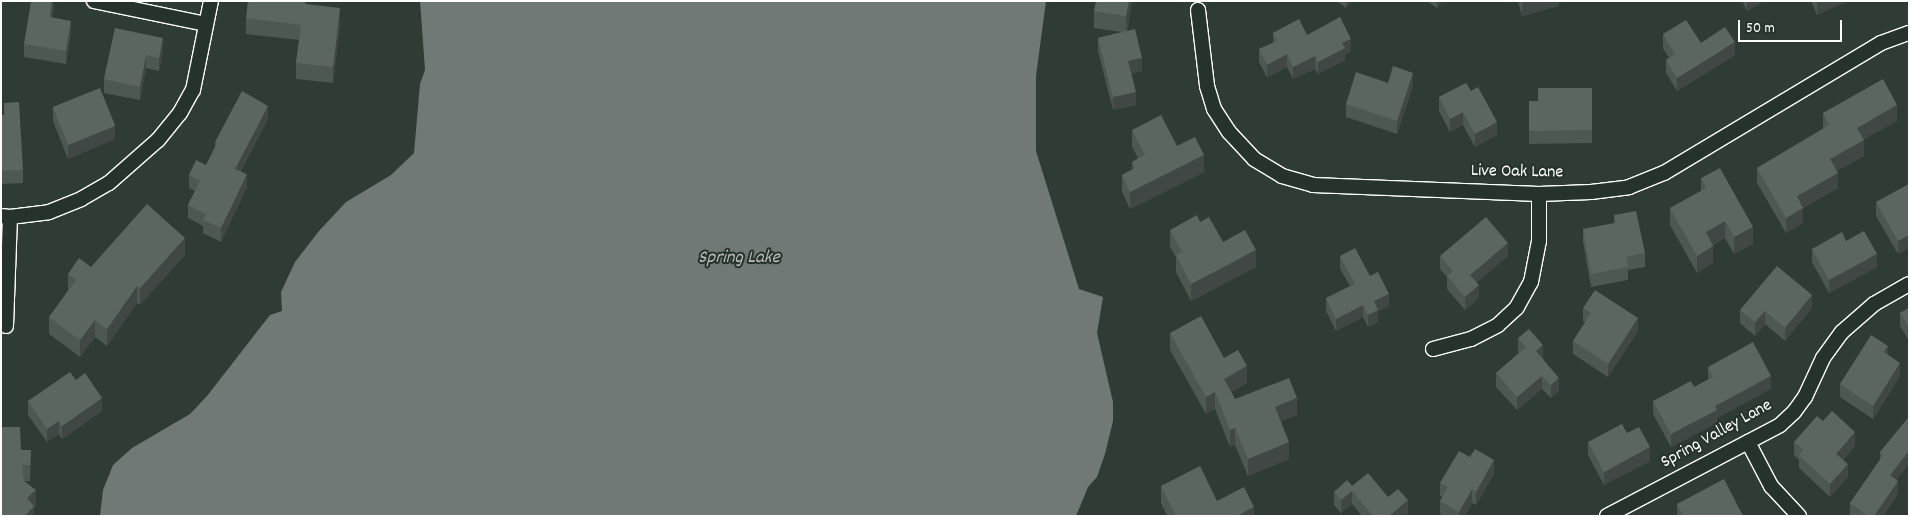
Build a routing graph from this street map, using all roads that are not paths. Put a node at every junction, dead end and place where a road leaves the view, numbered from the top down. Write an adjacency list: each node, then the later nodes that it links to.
1 (94, 1): 4 (street)
2 (211, 1): 4 (street)
3 (1198, 10): 6 (street, Live Oak Lane)
4 (206, 24): 7 (street)
5 (1909, 33): 6 (street, Live Oak Lane)
6 (1539, 194): 10 (street)
7 (6, 217): 9 (street)
8 (1909, 284): 11 (street, Spring Valley Lane)
9 (6, 326)
10 (1433, 349)
11 (1748, 442): 12 (street, Spring Valley Lane); 13 (street)
12 (1606, 516)
13 (1799, 516)

